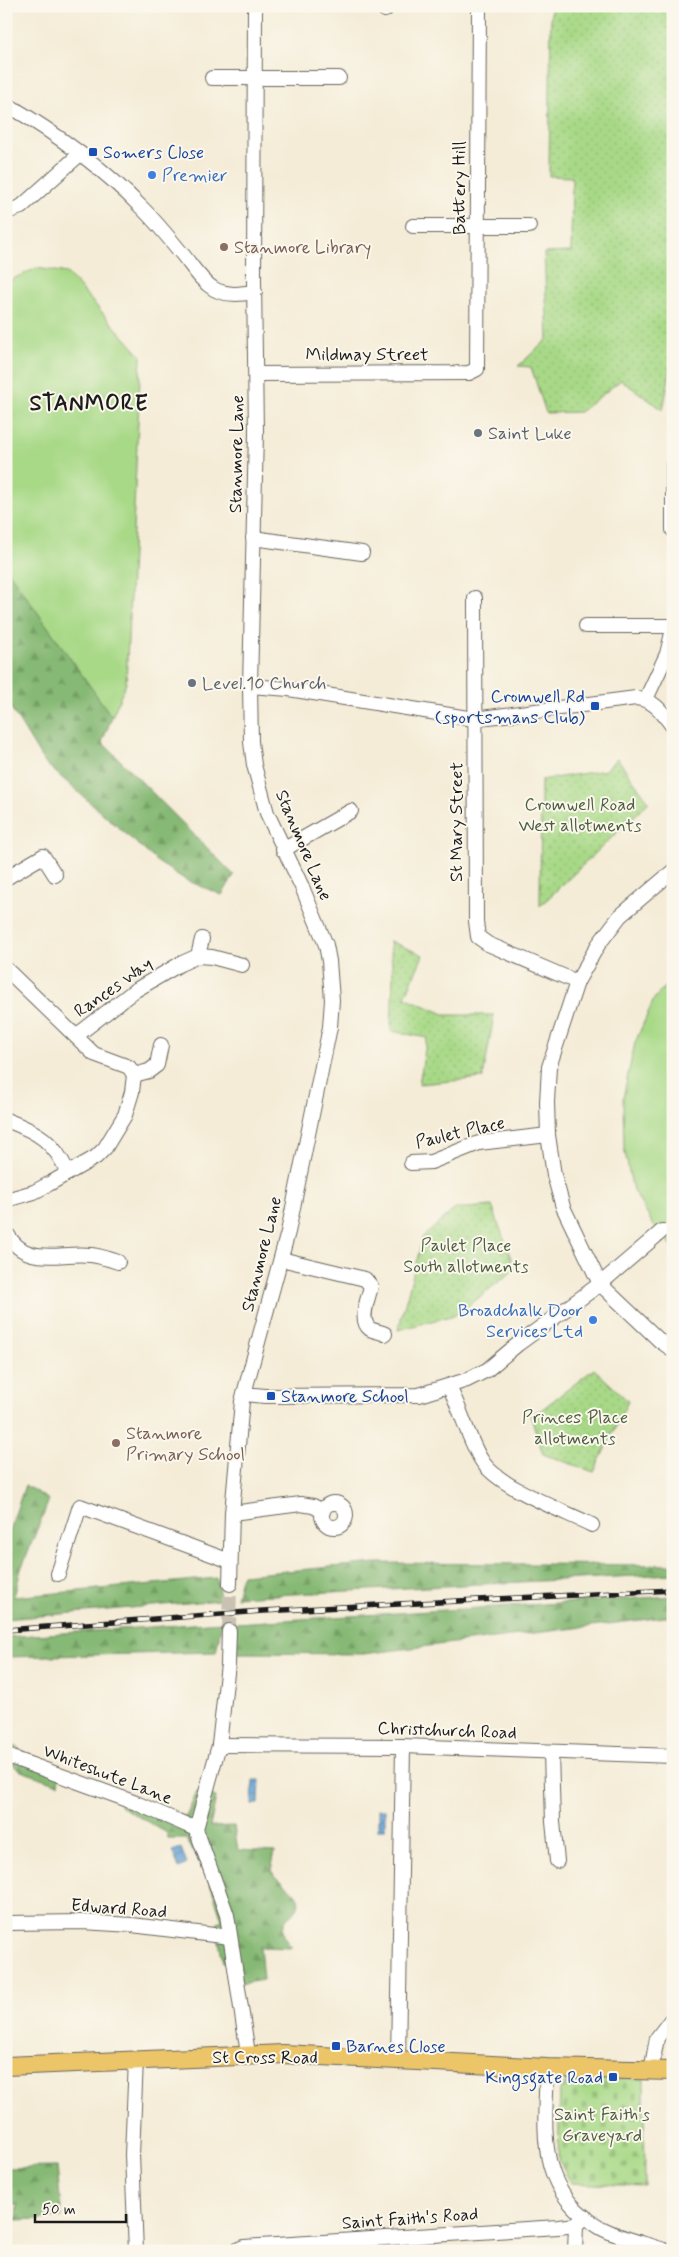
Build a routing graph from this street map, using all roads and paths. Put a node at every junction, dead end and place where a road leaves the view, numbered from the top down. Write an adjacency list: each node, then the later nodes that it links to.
1 (254, 6): 5 (street, Stanmore Lane)
2 (479, 6): 10 (street, Battery Hill)
3 (212, 78): 5 (street)
4 (340, 78): 5 (street)
5 (254, 79): 12 (street, Stanmore Lane)
6 (6, 104): 7 (street)
7 (80, 154): 8 (street); 12 (street)
8 (6, 212)
9 (413, 226): 10 (street)
10 (477, 226): 11 (street); 13 (street, Battery Hill)
11 (529, 226)
12 (255, 292): 14 (street, Stanmore Lane)
13 (477, 369): 14 (street, Mildmay Street)
14 (256, 374): 17 (street, Stanmore Lane)
15 (673, 465): 16 (street)
16 (673, 530)
17 (253, 538): 18 (street); 23 (street, Stanmore Lane)
18 (362, 553)
19 (475, 598): 25 (street, St Mary Street)
20 (586, 626): 21 (street)
21 (673, 627): 22 (street)
22 (670, 654): 24 (street)
23 (250, 686): 25 (street); 28 (street, Stanmore Lane)
24 (646, 699): 25 (street); 26 (street)
25 (474, 719): 36 (street, St Mary Street)
26 (673, 727)
27 (351, 812): 28 (street)
28 (283, 850): 47 (street, Stanmore Lane)
29 (673, 871): 36 (street)
30 (8, 872): 31 (street)
31 (55, 875)
32 (202, 940): 33 (street)
33 (198, 956): 34 (street); 37 (street, Rances Way)
34 (242, 965)
35 (9, 978): 37 (street)
36 (578, 982): 41 (street)
37 (76, 1036): 39 (street)
38 (161, 1045): 39 (street)
39 (134, 1075): 43 (street)
40 (6, 1120): 43 (street)
41 (548, 1135): 42 (street, Paulet Place); 49 (street)
42 (411, 1163)
43 (68, 1173): 44 (street)
44 (6, 1200)
45 (662, 1231): 49 (street)
46 (6, 1232): 48 (street)
47 (281, 1259): 50 (street); 53 (street, Stanmore Lane)
48 (118, 1262)
49 (600, 1284): 51 (street); 52 (street)
50 (385, 1334)
51 (673, 1350)
52 (449, 1387): 53 (street); 56 (street)
53 (244, 1394): 55 (street, Stanmore Lane)
54 (323, 1511): 55 (street)
55 (232, 1513): 57 (street, Stanmore Lane)
56 (592, 1525)
57 (230, 1561): 58 (street); 59 (street, Stanmore Lane)
58 (58, 1574)
59 (230, 1584)
60 (229, 1631): 61 (street)
61 (219, 1745): 62 (street, Christchurch Road); 66 (street)
62 (402, 1746): 63 (street, Christchurch Road); 73 (street)
63 (551, 1752): 65 (street, Christchurch Road); 67 (street)
64 (6, 1753): 66 (street, Whiteshute Lane)
65 (673, 1756)
66 (196, 1829): 69 (street)
67 (557, 1861)
68 (6, 1923): 69 (street, Edward Road)
69 (230, 1937): 71 (street)
70 (673, 2017): 76 (street)
71 (248, 2054): 72 (main road, St Cross Road); 73 (main road, St Cross Road)
72 (136, 2060): 74 (main road, St Cross Road); 81 (street)
73 (398, 2061): 75 (main road, St Cross Road)
74 (6, 2066)
75 (547, 2068): 76 (main road, St Cross Road); 78 (street)
76 (651, 2071): 77 (main road, St Cross Road)
77 (673, 2071)
78 (580, 2220): 79 (street); 80 (street, Saint Faith's Road); 82 (street)
79 (635, 2245): 83 (street)
80 (241, 2249)
81 (136, 2251)
82 (574, 2251)
83 (667, 2251)

